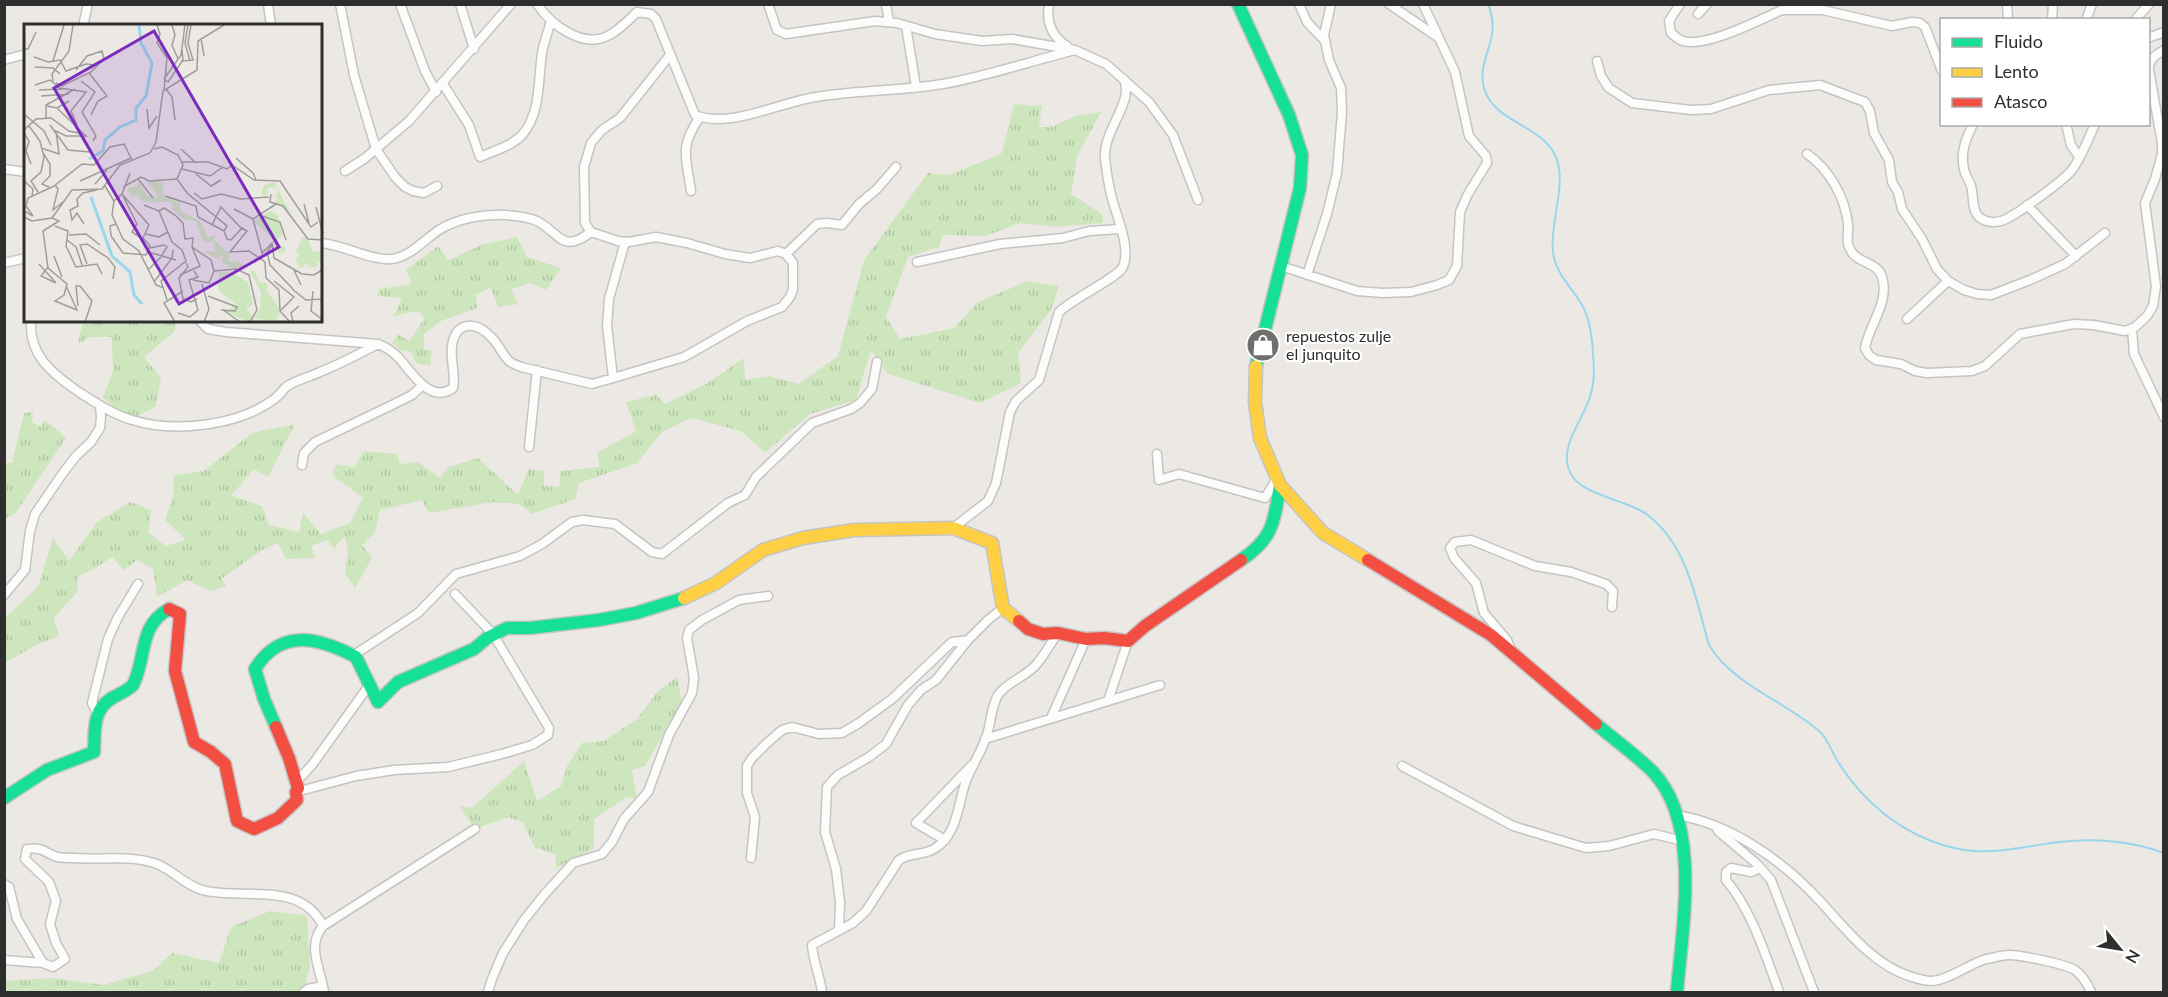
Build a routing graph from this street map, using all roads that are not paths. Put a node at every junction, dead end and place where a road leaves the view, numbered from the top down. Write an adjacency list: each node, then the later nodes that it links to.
1 (88, 4): 26 (street)
2 (268, 4): 27 (street)
3 (340, 4): 49 (street)
4 (400, 4): 44 (street)
5 (460, 4): 31 (street)
6 (511, 4): 31 (street)
7 (537, 4): 24 (street)
8 (648, 4): 21 (street)
9 (768, 4): 25 (street)
10 (886, 4): 25 (street)
11 (1049, 4): 32 (street)
12 (1238, 4): 70 (street)
13 (1299, 4): 30 (street)
14 (1331, 4): 30 (street)
15 (1389, 4): 29 (street)
16 (1423, 4): 29 (street)
17 (1680, 4): 20 (street)
18 (1707, 4): 22 (street)
19 (2150, 4): 23 (street)
20 (1785, 8): 39 (street)
21 (637, 12): 24 (street); 34 (street)
22 (1698, 14)
23 (2137, 18)
24 (551, 21): 42 (street)
25 (889, 22): 28 (street)
26 (83, 24)
27 (272, 24)
28 (906, 26): 32 (street); 43 (street)
29 (1439, 38): 71 (street)
30 (1325, 42): 71 (street)
31 (474, 49): 42 (street)
32 (1075, 50): 41 (street); 43 (street)
33 (2163, 50): 38 (street)
34 (670, 55): 45 (street); 61 (street)
35 (24, 56): 36 (street)
36 (4, 60)
37 (1598, 61): 72 (street)
38 (2150, 62)
39 (1940, 68)
40 (2150, 70): 76 (street)
41 (1124, 79): 58 (street); 60 (street)
42 (443, 84): 44 (street)
43 (916, 87): 45 (street)
44 (436, 92): 49 (street)
45 (700, 117): 57 (street)
46 (1972, 126): 59 (street)
47 (2066, 126): 51 (street)
48 (2094, 126): 51 (street)
49 (376, 149): 55 (street); 56 (street)
50 (1807, 154): 76 (street)
51 (2079, 157): 59 (street)
52 (896, 167): 65 (street)
53 (4, 169): 54 (street)
54 (24, 171)
55 (345, 171)
56 (438, 186)
57 (691, 191)
58 (1198, 200)
59 (2027, 205): 66 (street)
60 (1120, 229): 68 (street); 89 (street)
61 (591, 232): 63 (street); 64 (street)
62 (2105, 233): 66 (street)
63 (625, 242): 65 (street); 80 (street)
64 (322, 243)
65 (786, 254): 80 (street)
66 (2076, 256): 72 (street)
67 (24, 258): 69 (street)
68 (917, 261)
69 (4, 263)
70 (1281, 266): 71 (street); 88 (street)
71 (1307, 275)
72 (1948, 281): 73 (street)
73 (1907, 319)
74 (31, 322): 83 (street)
75 (201, 322): 77 (street)
76 (2132, 328): 82 (street)
77 (378, 344): 81 (street); 83 (street)
78 (877, 362): 101 (street)
79 (537, 370): 80 (street); 81 (street); 85 (street)
80 (612, 378)
81 (423, 385): 87 (street)
82 (2162, 405): 84 (street)
83 (99, 406): 92 (street)
84 (2163, 417)
85 (529, 447)
86 (1157, 454): 88 (street)
87 (302, 465)
88 (1279, 482): 100 (street); 102 (street)
89 (952, 528): 95 (street); 97 (street)
90 (138, 584): 106 (street)
91 (455, 594): 97 (street)
92 (4, 595)
93 (768, 596): 127 (street)
94 (1612, 607): 102 (street)
95 (1003, 608): 96 (street); 99 (street)
96 (1058, 633): 98 (street); 108 (street)
97 (493, 634): 103 (street); 111 (street)
98 (1086, 639): 100 (street); 107 (street)
99 (968, 640): 118 (street); 122 (street)
100 (1128, 640): 105 (street)
101 (354, 655): 103 (street); 111 (street)
102 (1514, 655): 113 (street)
103 (370, 684): 111 (street)
104 (1160, 685): 105 (street)
105 (1108, 701): 107 (street)
106 (97, 713): 111 (street); 112 (street)
107 (1051, 718): 108 (street)
108 (985, 739): 109 (street)
109 (974, 763): 116 (street); 116 (street)
110 (1402, 766): 117 (street)
111 (296, 786)
112 (4, 798)
113 (1676, 815): 114 (street); 117 (street)
114 (1711, 825): 119 (street); 132 (street)
115 (475, 829): 121 (street)
116 (945, 840): 122 (street)
117 (1683, 841): 129 (street)
118 (751, 858)
119 (1760, 868): 130 (street); 131 (street)
120 (4, 884): 124 (street)
121 (323, 926): 124 (street); 125 (street)
122 (839, 929): 128 (street)
123 (4, 960): 124 (street)
124 (43, 963)
125 (323, 989): 126 (street)
126 (304, 993)
127 (488, 993)
128 (822, 993)
129 (1677, 993)
130 (1779, 993)
131 (1814, 993)
132 (2091, 993)

